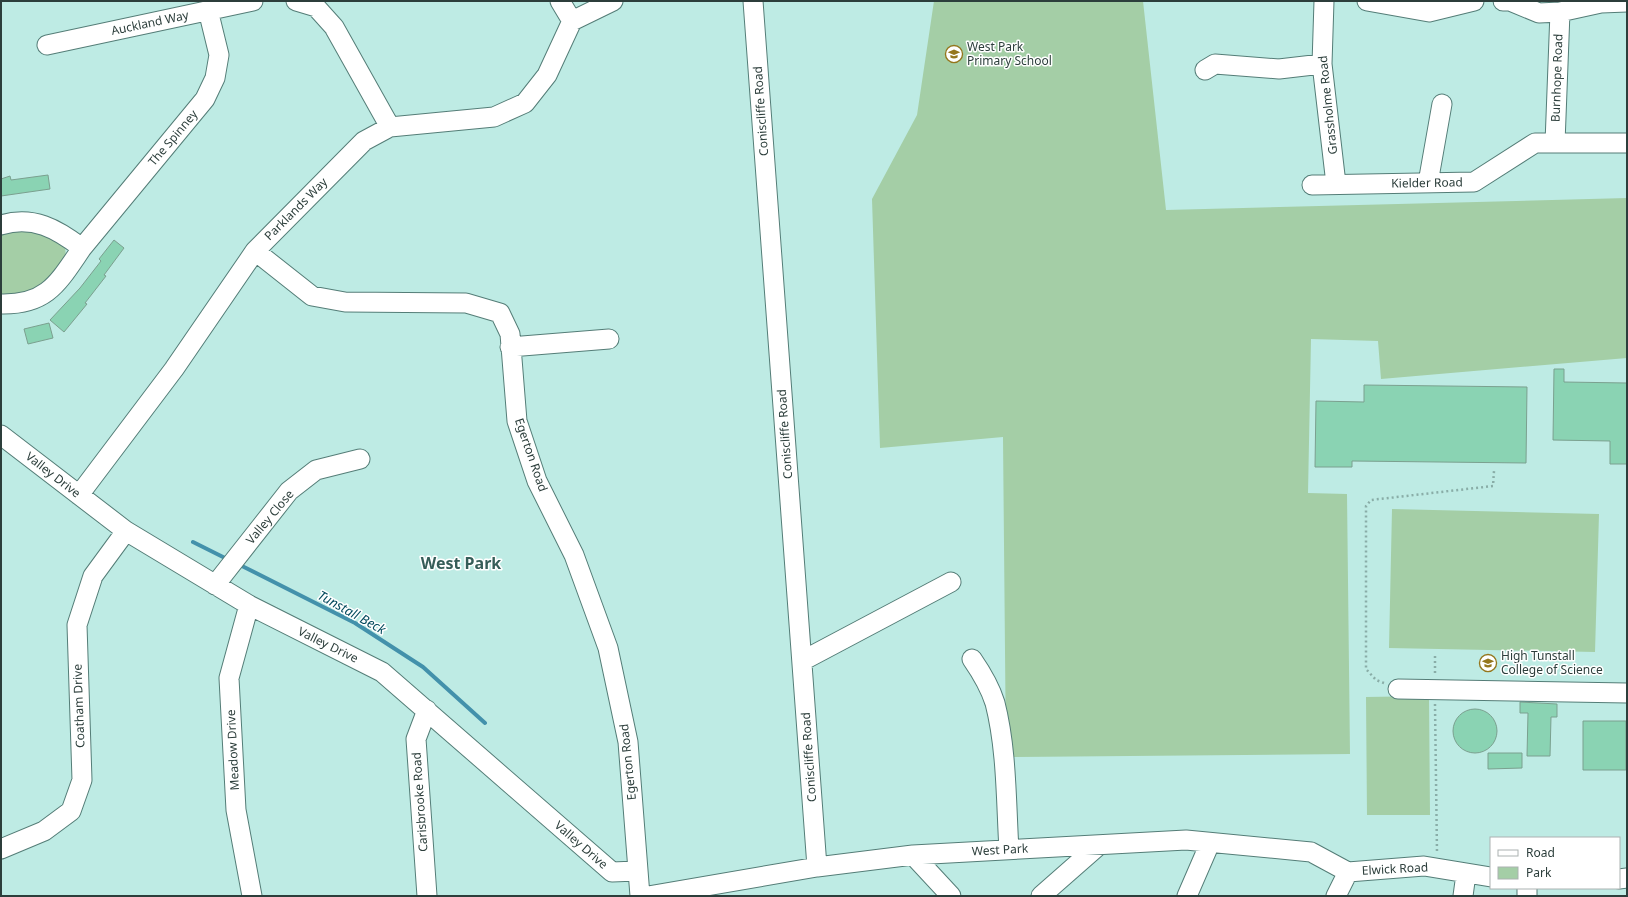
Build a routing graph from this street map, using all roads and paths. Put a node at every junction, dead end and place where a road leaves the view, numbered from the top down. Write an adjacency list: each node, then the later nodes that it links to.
1 (253, 1): 12 (street, Auckland Way)
2 (296, 1): 19 (street)
3 (560, 1): 14 (street)
4 (613, 1): 14 (street)
5 (753, 1): 41 (street, Coniscliffe Road)
6 (1324, 1): 16 (street, Grassholme Road)
7 (1367, 1): 8 (street)
8 (1474, 1)
9 (1503, 1): 10 (street)
10 (1510, 1): 13 (street)
11 (1627, 2): 13 (street)
12 (208, 10): 15 (street, Auckland Way); 26 (street, The Spinney)
13 (1560, 12): 20 (street, Burnhope Road)
14 (572, 21): 19 (street, Parklands Way)
15 (47, 45)
16 (1322, 64): 17 (street); 23 (street, Grassholme Road)
17 (1205, 70)
18 (1442, 104): 22 (street)
19 (390, 127): 27 (street, Parklands Way)
20 (1555, 143): 21 (street, Kielder Road); 22 (street, Kielder Road)
21 (1627, 143)
22 (1428, 183): 23 (street, Kielder Road)
23 (1336, 184): 24 (street, Kielder Road)
24 (1312, 185)
25 (1, 225): 26 (street)
26 (82, 248): 28 (street, The Spinney)
27 (255, 251): 30 (street, Egerton Road); 34 (street, Parklands Way)
28 (1, 304)
29 (609, 339): 30 (street)
30 (510, 347): 53 (street, Egerton Road)
31 (2, 438): 34 (street, Valley Drive)
32 (360, 459): 37 (street, Valley Close)
33 (1494, 471): 42 (path)
34 (79, 495): 35 (street, Valley Drive)
35 (126, 531): 37 (street, Valley Drive); 48 (street, Coatham Drive)
36 (951, 582): 41 (street)
37 (215, 585): 38 (street, Valley Drive)
38 (249, 605): 45 (street, Valley Drive); 57 (street, Meadow Drive)
39 (1434, 656): 43 (path)
40 (972, 659): 49 (street)
41 (802, 661): 52 (street, Coniscliffe Road)
42 (1398, 689): 43 (street)
43 (1435, 691): 44 (street); 51 (path)
44 (1627, 693)
45 (428, 710): 53 (street, Valley Drive); 58 (street, Carisbrooke Road)
46 (1210, 843): 47 (street, West Park); 54 (street, West Park); 63 (street)
47 (1099, 845): 49 (street, West Park); 62 (street)
48 (1, 849)
49 (1009, 850): 50 (street, West Park)
50 (914, 855): 52 (street, West Park); 61 (street)
51 (1437, 857)
52 (817, 867): 60 (street, West Park)
53 (637, 871): 59 (street, Egerton Road)
54 (1348, 872): 55 (street, Elwick Road); 64 (street, Elwick Road)
55 (1466, 874): 56 (street, Elwick Road); 65 (street)
56 (1490, 877)
57 (252, 896)
58 (427, 896)
59 (640, 896)
60 (648, 896)
61 (951, 896)
62 (1041, 896)
63 (1187, 896)
64 (1336, 896)
65 (1463, 896)

